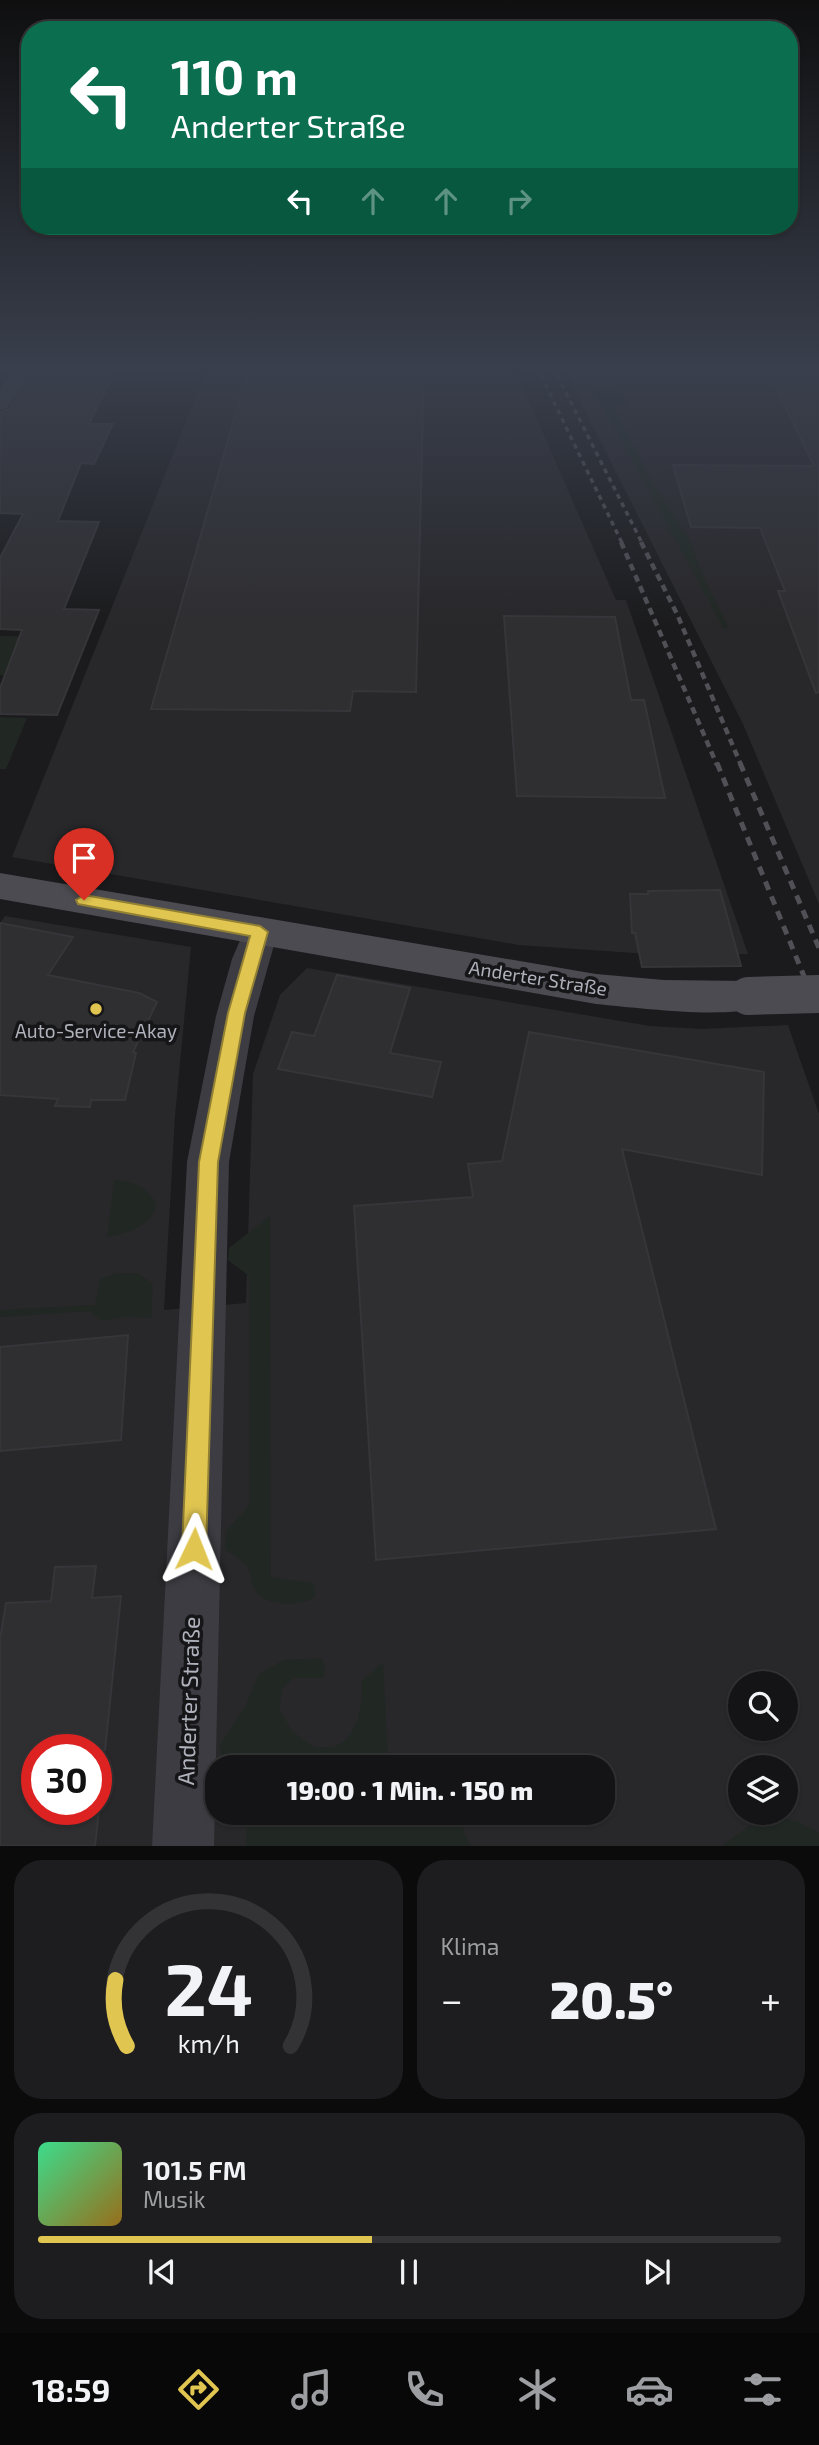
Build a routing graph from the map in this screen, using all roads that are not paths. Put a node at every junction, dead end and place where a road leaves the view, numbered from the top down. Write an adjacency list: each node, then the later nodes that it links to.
1 (0, 886): 2 (main road, Anderter Straße)
2 (260, 932): 3 (main road, Anderter Straße, bridge); 4 (street, Anderter Straße)
3 (819, 994)
4 (183, 1846)

